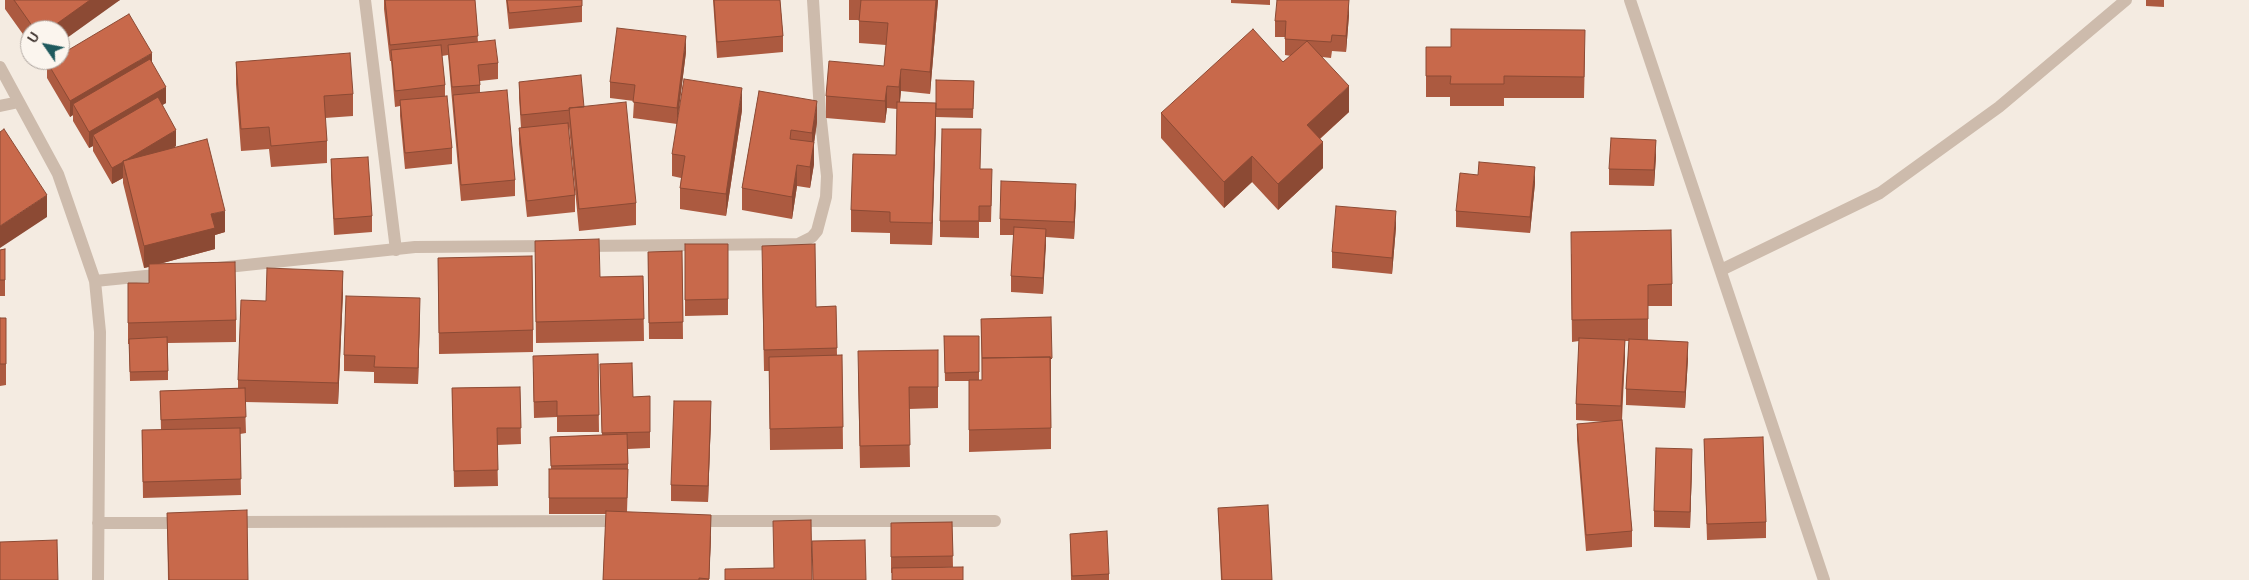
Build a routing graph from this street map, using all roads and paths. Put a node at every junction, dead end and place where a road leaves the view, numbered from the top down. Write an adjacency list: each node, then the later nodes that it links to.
1 (365, 0): 8 (street)
2 (813, 0): 8 (street)
3 (1630, 0): 10 (street)
4 (2126, 0): 10 (street)
5 (0, 67): 6 (street)
6 (19, 102): 7 (street); 12 (street)
7 (0, 106)
8 (396, 250): 9 (street)
9 (202, 270)
10 (1721, 270): 20 (street)
11 (183, 272): 12 (street)
12 (96, 281): 18 (street)
13 (994, 520): 15 (street)
14 (635, 521): 17 (street)
15 (685, 521)
16 (197, 522): 18 (street)
17 (217, 522)
18 (98, 523): 19 (street)
19 (98, 580)
20 (1824, 580)

